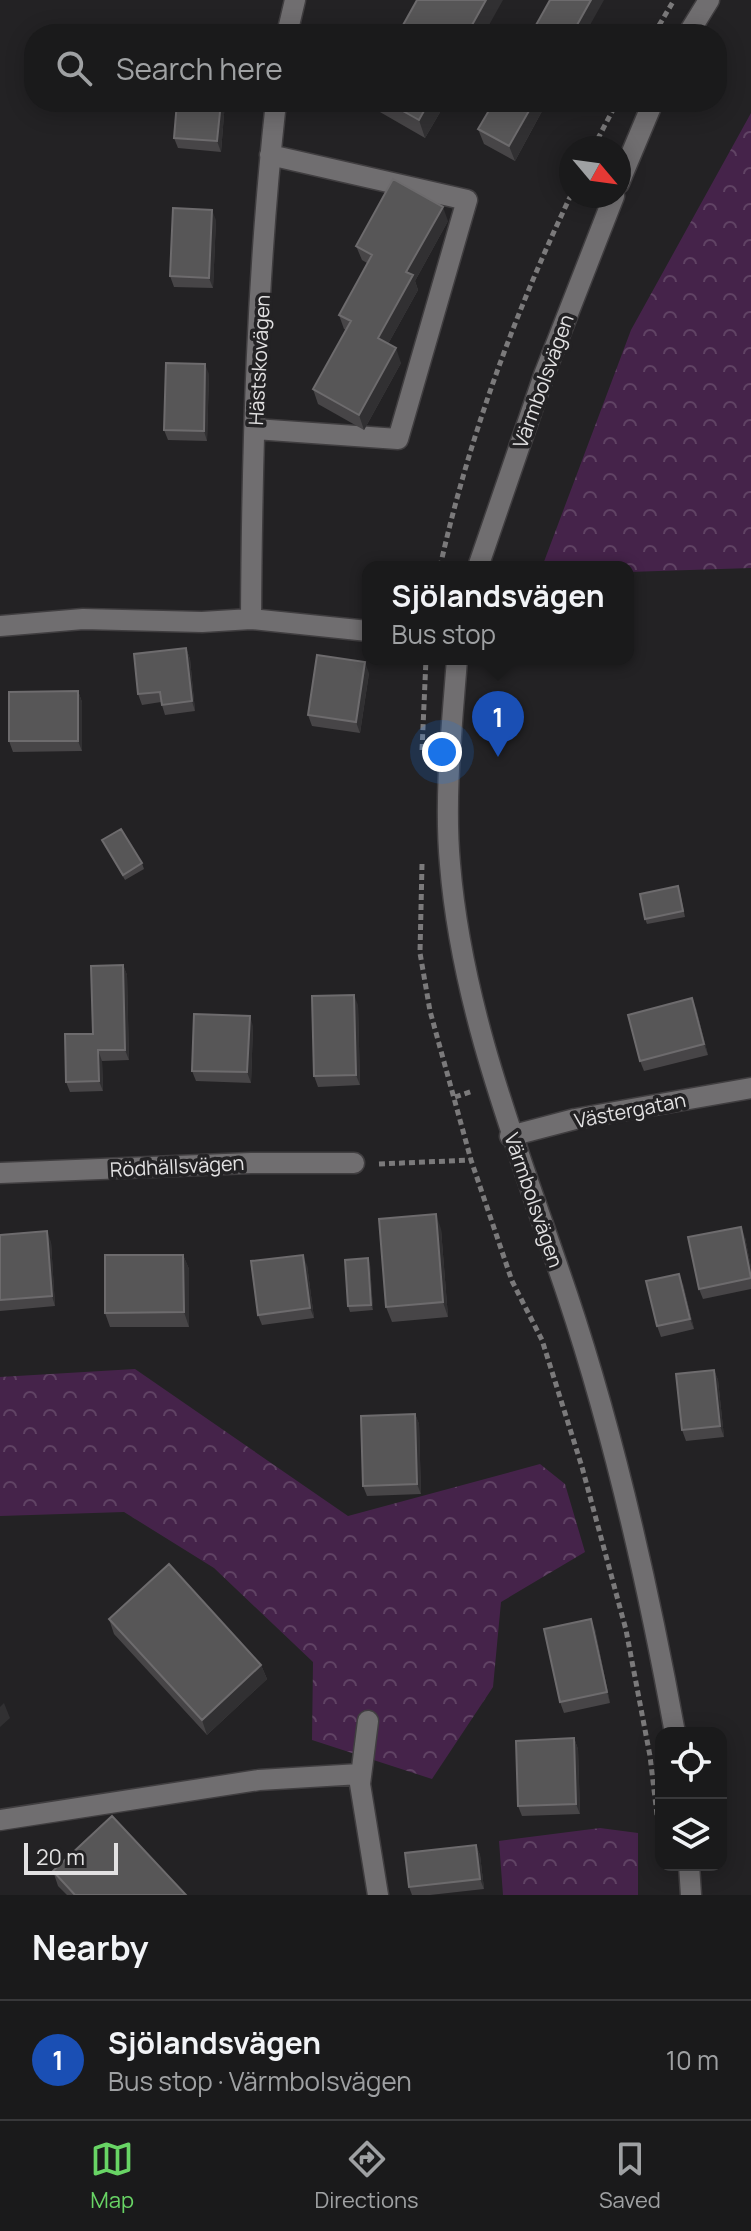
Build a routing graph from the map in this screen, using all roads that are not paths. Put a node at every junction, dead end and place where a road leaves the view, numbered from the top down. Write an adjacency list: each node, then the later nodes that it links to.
1 (295, 0): 3 (street)
2 (709, 0): 4 (street)
3 (289, 24)
4 (694, 24)
5 (275, 112): 8 (street, Hästskovägen)
6 (649, 112): 7 (street)
7 (631, 154)
8 (270, 155): 10 (street, Hästskovägen); 10 (street)
9 (609, 208): 11 (street, Värmbolsvägen)
10 (255, 429): 12 (street, Hästskovägen)
11 (480, 561)
12 (251, 619): 13 (street); 14 (street)
13 (0, 626)
14 (362, 630)
15 (457, 665): 17 (street, Värmbolsvägen)
16 (751, 1088): 17 (street, Västergatan)
17 (510, 1136): 21 (street, Värmbolsvägen)
18 (354, 1163): 19 (street, Rödhällsvägen)
19 (0, 1173)
20 (368, 1721): 22 (street)
21 (674, 1727)
22 (360, 1774): 23 (street); 25 (street)
23 (0, 1820)
24 (689, 1871): 26 (street)
25 (378, 1895)
26 (691, 1895)

